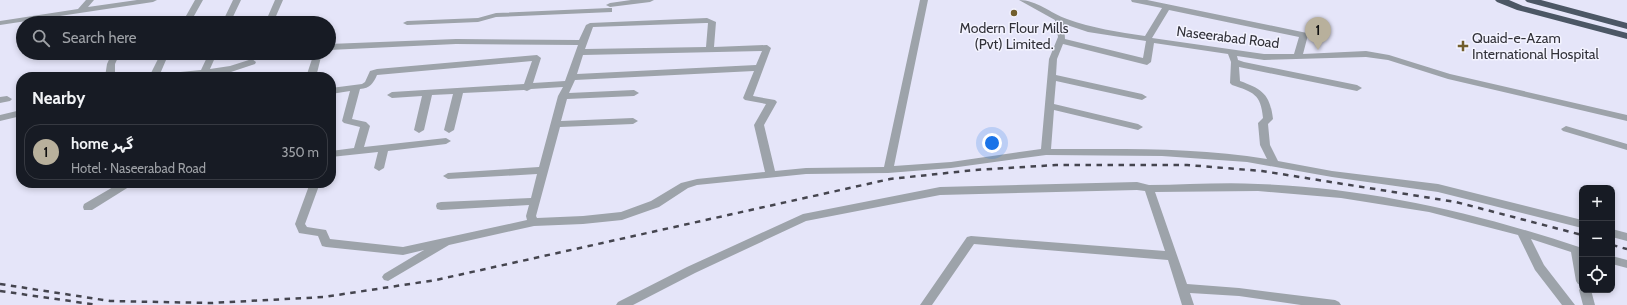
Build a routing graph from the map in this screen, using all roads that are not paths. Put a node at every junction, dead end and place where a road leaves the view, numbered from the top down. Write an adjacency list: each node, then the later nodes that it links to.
1 (90, 0): 16 (street)
2 (149, 0): 16 (street)
3 (199, 0): 18 (street)
4 (237, 0): 19 (street)
5 (279, 0): 20 (street)
6 (650, 0): 14 (street)
7 (924, 0): 80 (street)
8 (1023, 0): 21 (street, Naseerabad Road)
9 (1135, 0): 15 (street)
10 (1500, 0): 29 (highway)
11 (1512, 0): 28 (highway)
12 (1530, 0): 27 (highway)
13 (1538, 0): 23 (highway)
14 (610, 5): 25 (street); 26 (street)
15 (1167, 7): 30 (street); 36 (street)
16 (81, 10): 17 (street)
17 (47, 16)
18 (191, 16)
19 (229, 16)
20 (272, 16)
21 (1059, 19): 30 (street, Naseerabad Road); 31 (street)
22 (16, 22): 24 (street)
23 (1627, 22)
24 (2, 24)
25 (407, 24)
26 (608, 24): 33 (street); 34 (street)
27 (1627, 26)
28 (1627, 31)
29 (1627, 36)
30 (1149, 40): 31 (street); 35 (street, Naseerabad Road)
31 (1061, 41): 49 (street)
32 (336, 47): 33 (street)
33 (581, 47): 34 (street); 50 (street)
34 (710, 50): 43 (street)
35 (1232, 53): 36 (street, Naseerabad Road); 42 (street)
36 (1298, 57): 64 (street, Naseerabad Road)
37 (113, 60): 44 (street)
38 (162, 60): 45 (street)
39 (210, 60): 46 (street)
40 (316, 60): 48 (street)
41 (252, 62): 47 (street)
42 (1235, 63): 53 (street); 77 (street)
43 (759, 68): 50 (street); 81 (street)
44 (111, 72)
45 (157, 72)
46 (205, 72)
47 (215, 72)
48 (312, 72)
49 (1051, 77): 60 (street); 61 (street)
50 (571, 80): 52 (street); 59 (street)
51 (356, 87): 52 (street); 54 (street); 74 (street)
52 (526, 88): 55 (street)
53 (1357, 88)
54 (336, 90)
55 (459, 90): 56 (street); 70 (street)
56 (428, 92): 58 (street); 69 (street)
57 (634, 93): 59 (street)
58 (392, 95)
59 (564, 96): 66 (street)
60 (1142, 97)
61 (1049, 106): 67 (street); 75 (street)
62 (16, 114): 63 (street)
63 (0, 118)
64 (1627, 118)
65 (633, 122): 66 (street)
66 (557, 124): 79 (street)
67 (1138, 128)
68 (1566, 129): 73 (street)
69 (419, 130)
70 (449, 130)
71 (446, 141): 72 (street)
72 (384, 148): 74 (street); 78 (street)
73 (1627, 148)
74 (358, 151): 76 (street)
75 (1046, 152): 77 (street); 80 (street)
76 (336, 153)
77 (1274, 164): 90 (street)
78 (379, 168)
79 (543, 170): 82 (street); 86 (street)
80 (888, 170): 81 (street)
81 (771, 174): 89 (street)
82 (448, 176)
83 (120, 188): 88 (street)
84 (313, 188): 94 (street)
85 (1149, 189): 91 (street); 96 (street); 102 (street)
86 (534, 201): 87 (street); 89 (street)
87 (441, 206)
88 (88, 207)
89 (534, 222): 94 (street)
90 (1579, 223)
91 (1522, 232): 95 (street); 106 (street)
92 (1615, 234): 93 (street)
93 (1627, 237)
94 (446, 242): 99 (street)
95 (1579, 251)
96 (1172, 256): 100 (street); 103 (street)
97 (1615, 261): 98 (street)
98 (1627, 264)
99 (388, 277)
100 (1182, 288): 104 (street); 105 (street)
101 (1586, 293): 107 (street)
102 (622, 305)
103 (926, 305)
104 (1188, 305)
105 (1335, 305)
106 (1569, 305)
107 (1589, 305)

